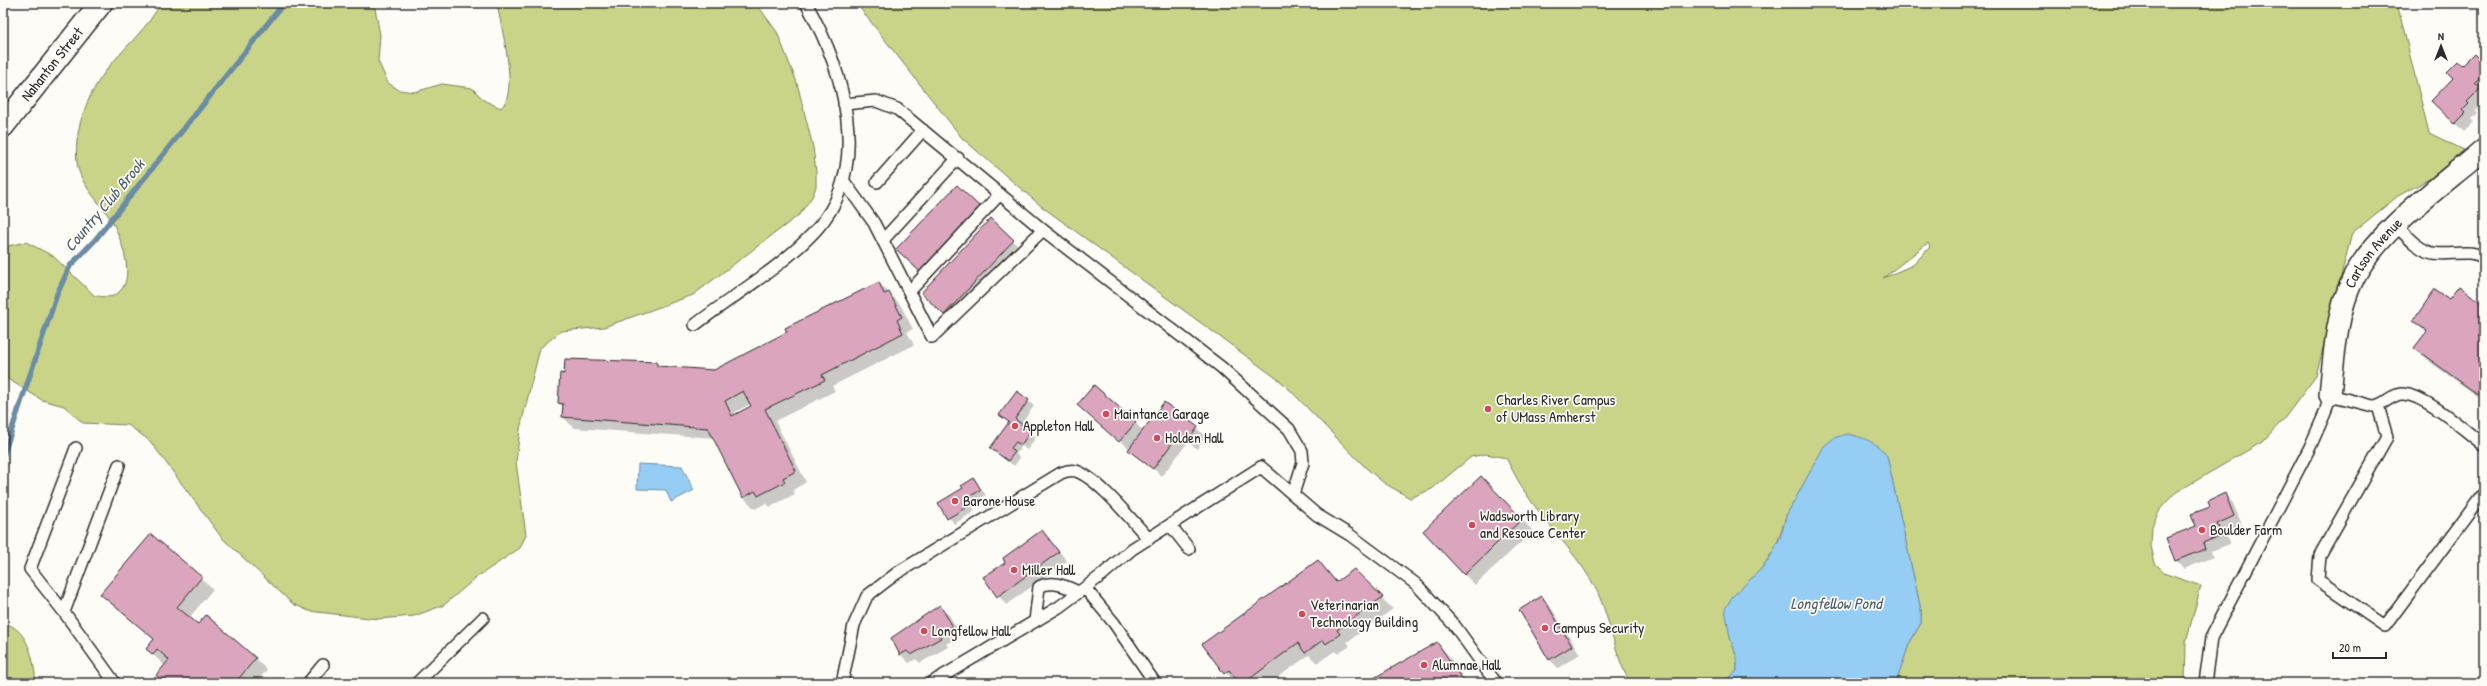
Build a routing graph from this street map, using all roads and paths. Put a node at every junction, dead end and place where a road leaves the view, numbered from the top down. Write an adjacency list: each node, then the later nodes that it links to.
1 (101, 3): 4 (main road, Nahanton Street)
2 (806, 3): 3 (lane)
3 (844, 104): 5 (lane); 8 (lane)
4 (3, 126)
5 (924, 130): 7 (lane); 9 (lane)
6 (2484, 149): 11 (street, Carlson Avenue)
7 (958, 158): 10 (lane); 13 (lane)
8 (843, 180): 13 (lane); 16 (lane)
9 (877, 182)
10 (1000, 194): 12 (lane); 15 (lane)
11 (2395, 225): 14 (lane); 17 (street, Carlson Avenue)
12 (1043, 230): 15 (lane); 23 (lane)
13 (883, 240): 15 (lane)
14 (2484, 258)
15 (909, 292)
16 (695, 325)
17 (2330, 395): 18 (lane); 39 (lane)
18 (2378, 406): 19 (lane); 22 (lane)
19 (2484, 445)
20 (76, 448): 28 (lane)
21 (119, 465): 28 (lane)
22 (2484, 492)
23 (1293, 494): 24 (lane); 38 (lane)
24 (1171, 526): 25 (lane); 26 (lane)
25 (1149, 538): 27 (lane); 35 (lane)
26 (1188, 549)
27 (1082, 590): 30 (lane); 30 (lane); 37 (lane)
28 (64, 612): 32 (lane)
29 (484, 618): 34 (lane)
30 (1035, 621): 36 (lane)
31 (323, 665): 33 (lane)
32 (115, 683)
33 (308, 683)
34 (417, 683)
35 (842, 683)
36 (931, 683)
37 (1155, 683)
38 (1496, 683)
39 (2205, 683)

